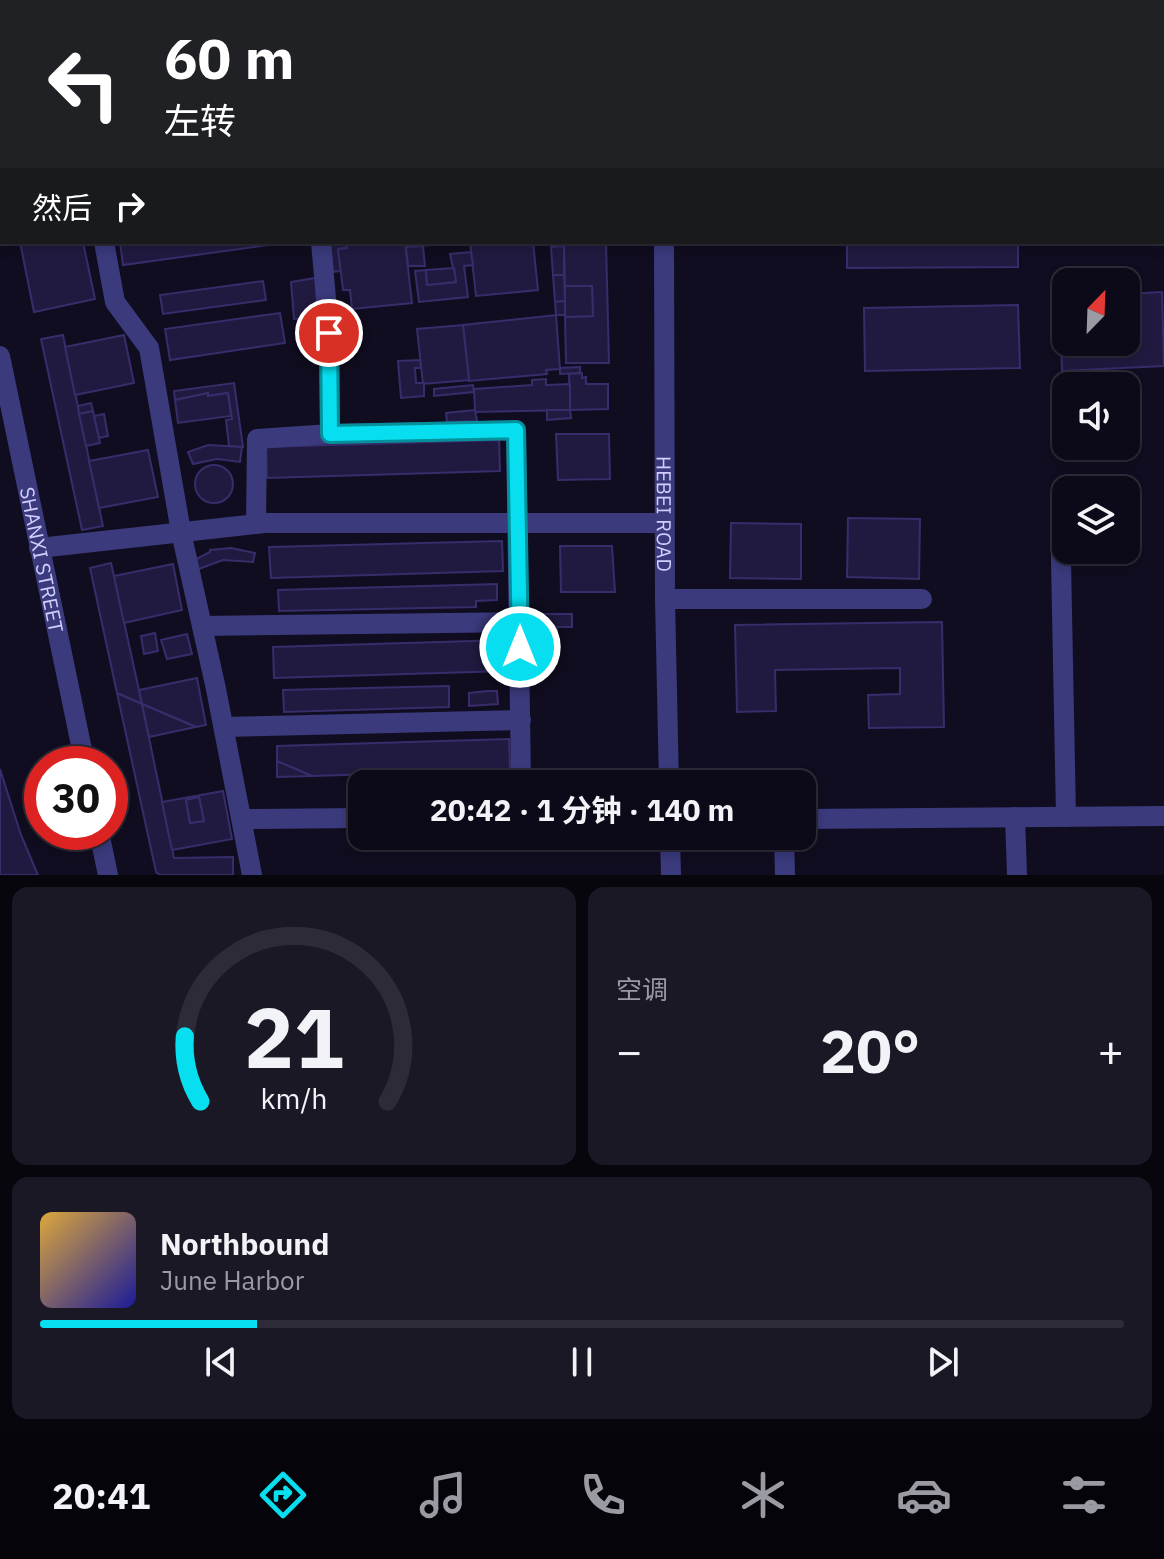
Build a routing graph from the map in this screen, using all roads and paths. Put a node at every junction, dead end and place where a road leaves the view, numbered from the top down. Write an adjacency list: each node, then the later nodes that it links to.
1 (104, 244): 9 (street)
2 (321, 244): 5 (street)
3 (664, 244): 7 (street, HEBEI ROAD)
4 (0, 356): 10 (street, SHANXI STREET)
5 (330, 434): 6 (street); 8 (street)
6 (519, 523): 7 (street); 8 (street); 14 (street)
7 (664, 523): 12 (street, HEBEI ROAD)
8 (256, 524): 9 (street)
9 (181, 532): 10 (street); 15 (street)
10 (39, 548): 18 (street, SHANXI STREET)
11 (1061, 564): 23 (street)
12 (665, 599): 13 (street); 20 (street, HEBEI ROAD)
13 (922, 599)
14 (520, 622): 15 (street); 16 (street)
15 (202, 626): 17 (street)
16 (521, 720): 17 (street); 19 (street)
17 (224, 727): 25 (street)
18 (81, 746)
19 (521, 770)
20 (669, 770)
21 (1164, 816): 23 (street)
22 (1015, 817): 23 (street); 26 (street); 34 (street)
23 (1066, 817)
24 (348, 818): 25 (street)
25 (242, 819): 31 (street)
26 (816, 819)
27 (103, 850): 30 (street)
28 (670, 850): 32 (street)
29 (784, 850): 33 (street)
30 (108, 875)
31 (252, 875)
32 (671, 875)
33 (785, 875)
34 (1017, 875)

